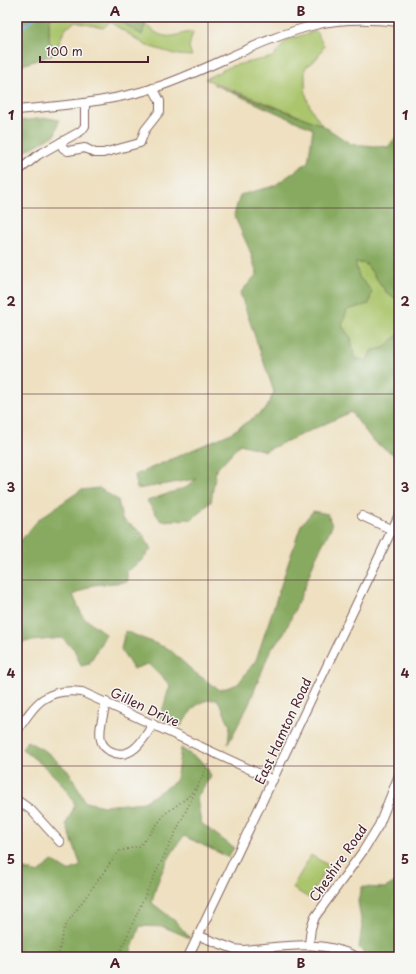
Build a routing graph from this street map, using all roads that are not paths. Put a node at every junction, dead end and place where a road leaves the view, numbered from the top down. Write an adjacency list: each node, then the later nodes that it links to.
1 (399, 22): 2 (street)
2 (153, 88): 3 (street); 5 (street)
3 (85, 104): 4 (street); 5 (street)
4 (17, 110)
5 (61, 142): 6 (street)
6 (17, 172)
7 (399, 515): 9 (street, East Hamton Road)
8 (362, 516): 9 (street)
9 (395, 532): 14 (street, East Hamton Road)
10 (106, 702): 11 (street, Gillen Drive); 11 (street); 12 (street, Gillen Drive)
11 (153, 724): 14 (street, Gillen Drive)
12 (17, 731)
13 (399, 775): 18 (street, Cheshire Road)
14 (273, 780): 17 (street, East Hamton Road)
15 (17, 800): 16 (street)
16 (60, 842)
17 (199, 936): 18 (street); 19 (street, East Hamton Road)
18 (309, 944): 20 (street)
19 (188, 957)
20 (357, 957)

